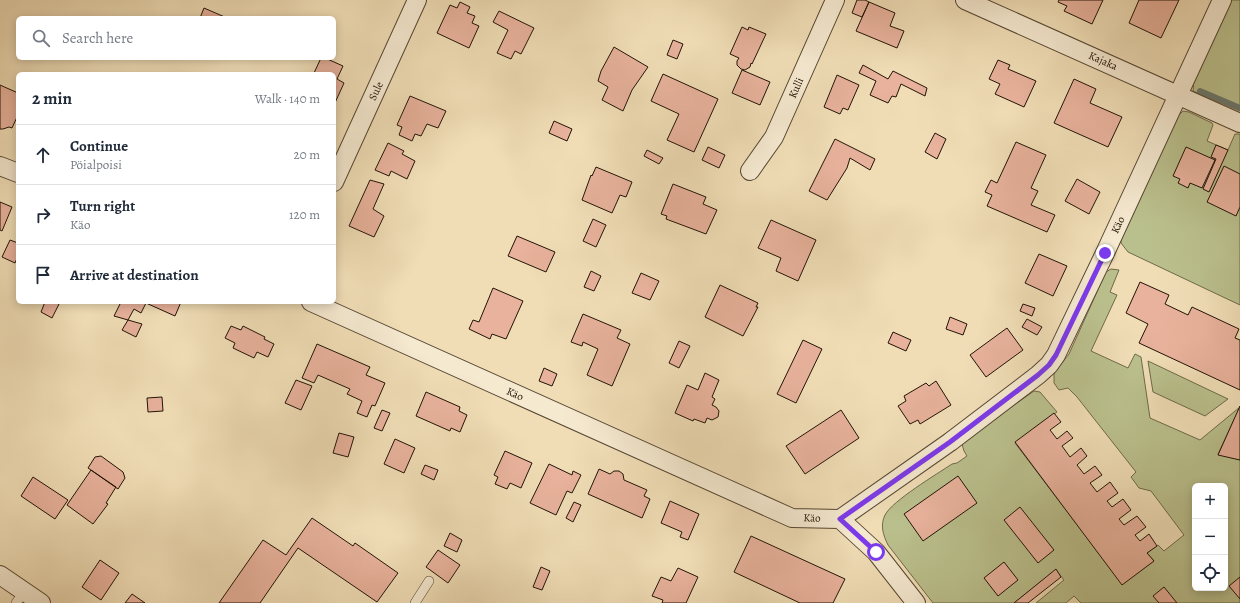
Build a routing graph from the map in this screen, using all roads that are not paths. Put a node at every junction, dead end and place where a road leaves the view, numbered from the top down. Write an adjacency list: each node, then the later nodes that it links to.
1 (417, 0): 10 (street, Sule)
2 (835, 0): 8 (street, Kulli)
3 (965, 0): 5 (street, Kajaka)
4 (1222, 0): 5 (street, Käo)
5 (1178, 95): 6 (street, Kajaka); 12 (street, Käo)
6 (1240, 123)
7 (0, 166): 9 (street)
8 (750, 171)
9 (16, 173)
10 (336, 178)
11 (315, 304): 12 (street, Käo)
12 (840, 519): 18 (street)
13 (0, 575): 15 (street)
14 (429, 581): 17 (lane)
15 (20, 597): 16 (street)
16 (41, 603)
17 (415, 603)
18 (916, 603)

